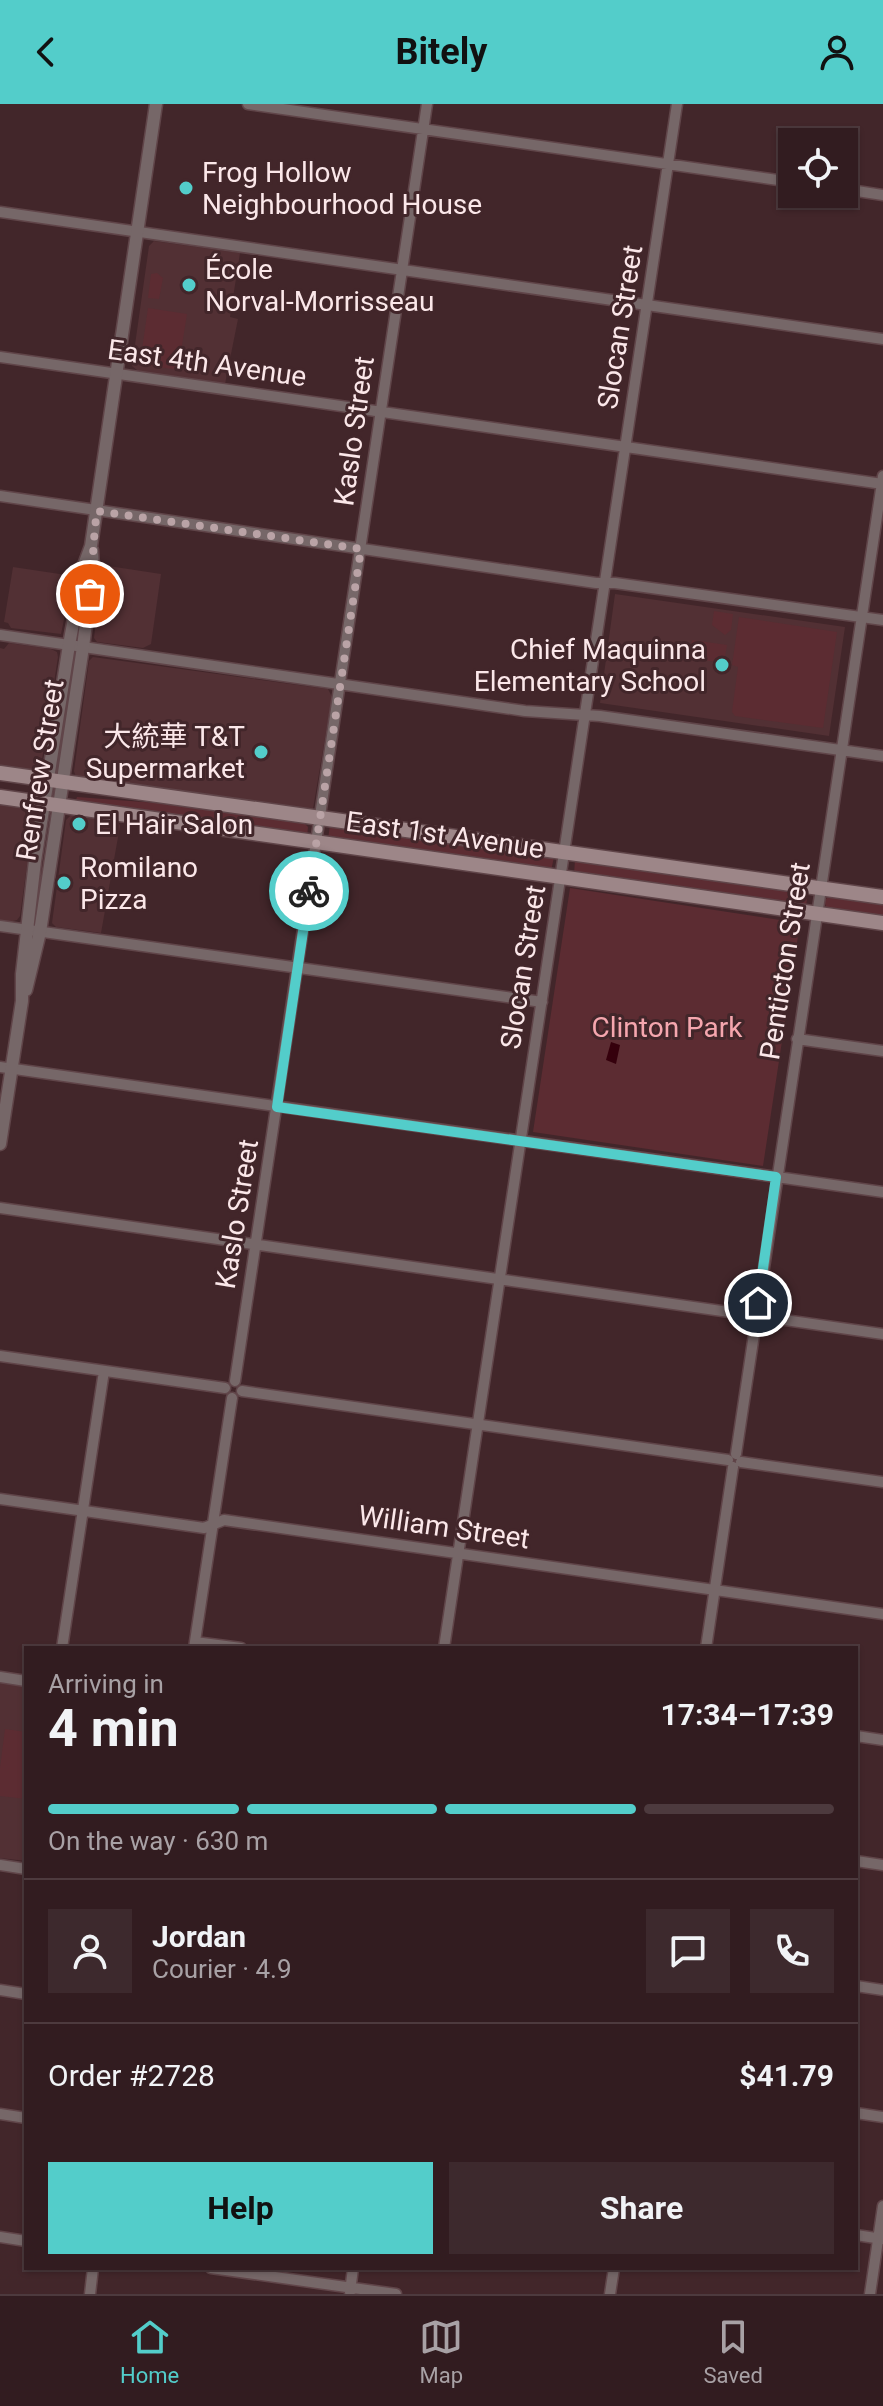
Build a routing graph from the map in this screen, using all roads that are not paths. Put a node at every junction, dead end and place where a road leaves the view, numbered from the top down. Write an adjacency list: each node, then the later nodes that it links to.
1 (156, 104): 11 (street, Renfrew Street)
2 (248, 104): 5 (street)
3 (427, 104): 5 (street, Kaslo Street)
4 (677, 104): 6 (street, Slocan Street)
5 (424, 129): 6 (street); 12 (street, Kaslo Street)
6 (668, 165): 7 (street); 13 (street, Slocan Street)
7 (778, 180)
8 (858, 191): 9 (street)
9 (883, 195)
10 (0, 212): 11 (street)
11 (138, 232): 12 (street); 16 (street, Renfrew Street)
12 (402, 271): 13 (street); 17 (street, Kaslo Street)
13 (647, 305): 14 (street); 18 (street, Slocan Street)
14 (883, 339)
15 (0, 357): 16 (street, East 4th Avenue)
16 (117, 374): 17 (street, East 4th Avenue); 21 (street, Renfrew Street)
17 (380, 413): 18 (street, East 4th Avenue); 22 (street, Kaslo Street)
18 (626, 447): 19 (street, East 4th Avenue); 23 (street, Slocan Street)
19 (883, 481): 24 (street, Penticton Street)
20 (0, 496): 21 (street)
21 (97, 511): 22 (street); 27 (street, Renfrew Street)
22 (361, 549): 23 (street); 28 (street, Kaslo Street)
23 (606, 583): 24 (street); 29 (street, Slocan Street)
24 (861, 617): 25 (street); 30 (street, Penticton Street)
25 (883, 620)
26 (0, 635): 27 (street)
27 (76, 646): 28 (street); 33 (street, Renfrew Street)
28 (340, 684): 29 (street); 36 (street, Kaslo Street)
29 (586, 716): 30 (street); 38 (street, Slocan Street)
30 (841, 750): 31 (street); 40 (street, Penticton Street)
31 (883, 756)
32 (0, 773): 33 (main road, East 1st Avenue)
33 (55, 782): 35 (street, Renfrew Street); 36 (main road, East 1st Avenue)
34 (0, 797): 35 (main road, East 1st Avenue)
35 (51, 805): 37 (main road, East 1st Avenue); 45 (street, Renfrew Street)
36 (320, 818): 37 (street, Kaslo Street); 38 (main road, East 1st Avenue)
37 (315, 843): 39 (main road, East 1st Avenue); 46 (street, Kaslo Street)
38 (565, 852): 39 (street, Slocan Street); 40 (main road, East 1st Avenue)
39 (561, 877): 42 (main road, East 1st Avenue); 47 (street, Slocan Street)
40 (820, 888): 41 (main road, East 1st Avenue); 42 (street, Penticton Street)
41 (883, 897)
42 (816, 913): 43 (main road, East 1st Avenue); 48 (street, Penticton Street)
43 (883, 923)
44 (0, 926): 45 (street)
45 (33, 931): 46 (street); 50 (street, Renfrew Street)
46 (298, 968): 47 (street); 51 (street, Kaslo Street)
47 (542, 1002): 52 (street, Slocan Street)
48 (797, 1039): 49 (street); 54 (street, Penticton Street)
49 (883, 1051)
50 (6, 1068): 51 (street); 53 (street, Renfrew Street)
51 (277, 1107): 52 (street); 57 (street, Kaslo Street)
52 (522, 1141): 54 (street); 58 (street, Slocan Street)
53 (0, 1144)
54 (776, 1177): 55 (street); 59 (street, Penticton Street)
55 (883, 1192)
56 (0, 1208): 57 (street)
57 (256, 1245): 58 (street); 63 (street, Kaslo Street)
58 (501, 1280): 59 (street); 65 (street, Slocan Street)
59 (756, 1315): 60 (street); 66 (street, Penticton Street)
60 (883, 1334)
61 (0, 1356): 62 (street)
62 (104, 1371): 64 (street); 69 (street)
63 (239, 1386): 64 (street); 65 (street)
64 (229, 1393): 70 (street)
65 (479, 1424): 66 (street); 71 (street, Slocan Street)
66 (734, 1461): 67 (street); 72 (street, Penticton Street)
67 (883, 1482)
68 (0, 1499): 69 (street, William Street)
69 (83, 1512): 70 (street, William Street); 75 (street)
70 (213, 1524): 71 (street, William Street); 74 (street)
71 (459, 1554): 72 (street, William Street); 76 (street, Slocan Street)
72 (714, 1590): 73 (street, William Street); 77 (street, Penticton Street)
73 (883, 1614)
74 (195, 1645)
75 (62, 1646)
76 (444, 1646)
77 (706, 1646)
78 (0, 1677): 79 (street)
79 (24, 1681)
80 (858, 1736): 81 (street)
81 (883, 1740)
82 (858, 1861): 84 (street)
83 (0, 1865): 85 (street)
84 (883, 1865)
85 (24, 1869)
86 (858, 1986): 88 (street)
87 (0, 1990): 89 (street)
88 (883, 1990)
89 (24, 1994)
90 (858, 2113): 92 (street)
91 (0, 2114): 93 (street)
92 (883, 2117)
93 (24, 2118)
94 (883, 2206): 97 (street)
95 (858, 2235): 97 (street)
96 (0, 2237): 98 (street)
97 (881, 2239): 107 (street)
98 (24, 2241)
99 (93, 2270): 104 (street)
100 (223, 2270): 103 (street)
101 (353, 2270): 103 (street)
102 (614, 2270): 106 (street)
103 (350, 2291): 105 (street)
104 (90, 2294)
105 (396, 2294)
106 (610, 2294)
107 (870, 2294)

